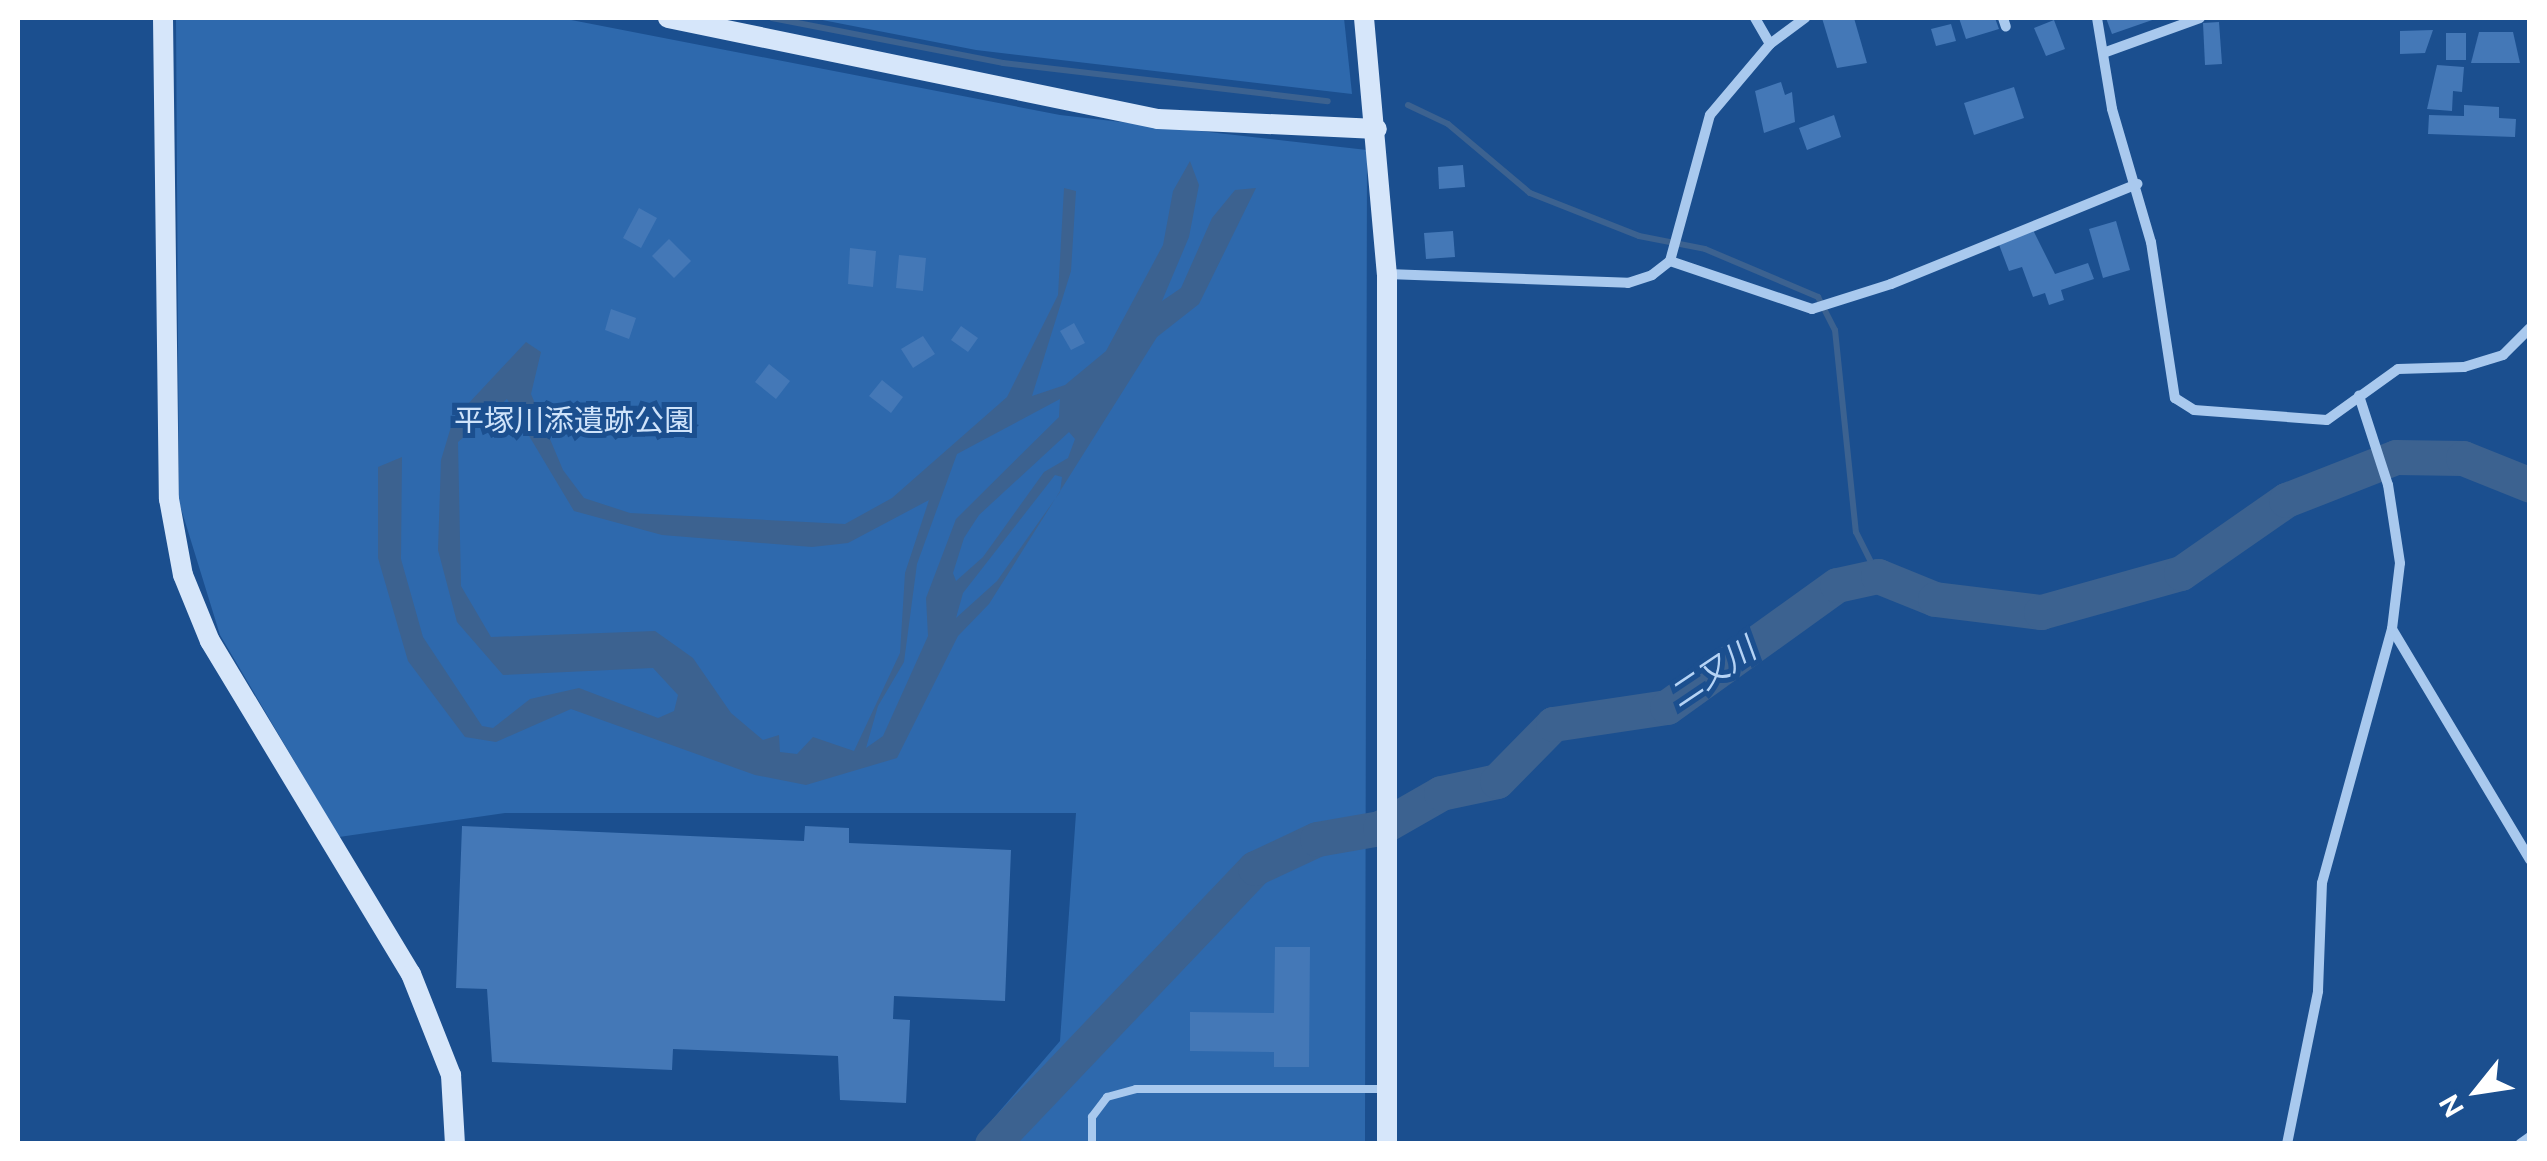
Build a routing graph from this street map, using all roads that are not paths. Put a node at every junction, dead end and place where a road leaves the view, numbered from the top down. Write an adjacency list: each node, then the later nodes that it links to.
1 (163, 18): 21 (street)
2 (668, 18): 8 (street)
3 (1364, 18): 11 (street)
4 (1755, 18): 9 (street)
5 (1805, 18): 9 (street)
6 (2097, 18): 10 (street)
7 (2200, 18): 10 (street)
8 (695, 20): 11 (street)
9 (1770, 44): 13 (street)
10 (2106, 52): 12 (street)
11 (1377, 130): 14 (street)
12 (2137, 184): 13 (street); 16 (street)
13 (1670, 261): 14 (street)
14 (1387, 274): 19 (street)
15 (2530, 328): 16 (street)
16 (2359, 396): 17 (street)
17 (2392, 630): 18 (street); 24 (street)
18 (2530, 860)
19 (1388, 1089): 22 (lane); 23 (street)
20 (2530, 1138): 25 (street)
21 (455, 1144)
22 (1092, 1144)
23 (1388, 1144)
24 (2287, 1144)
25 (2520, 1144)

